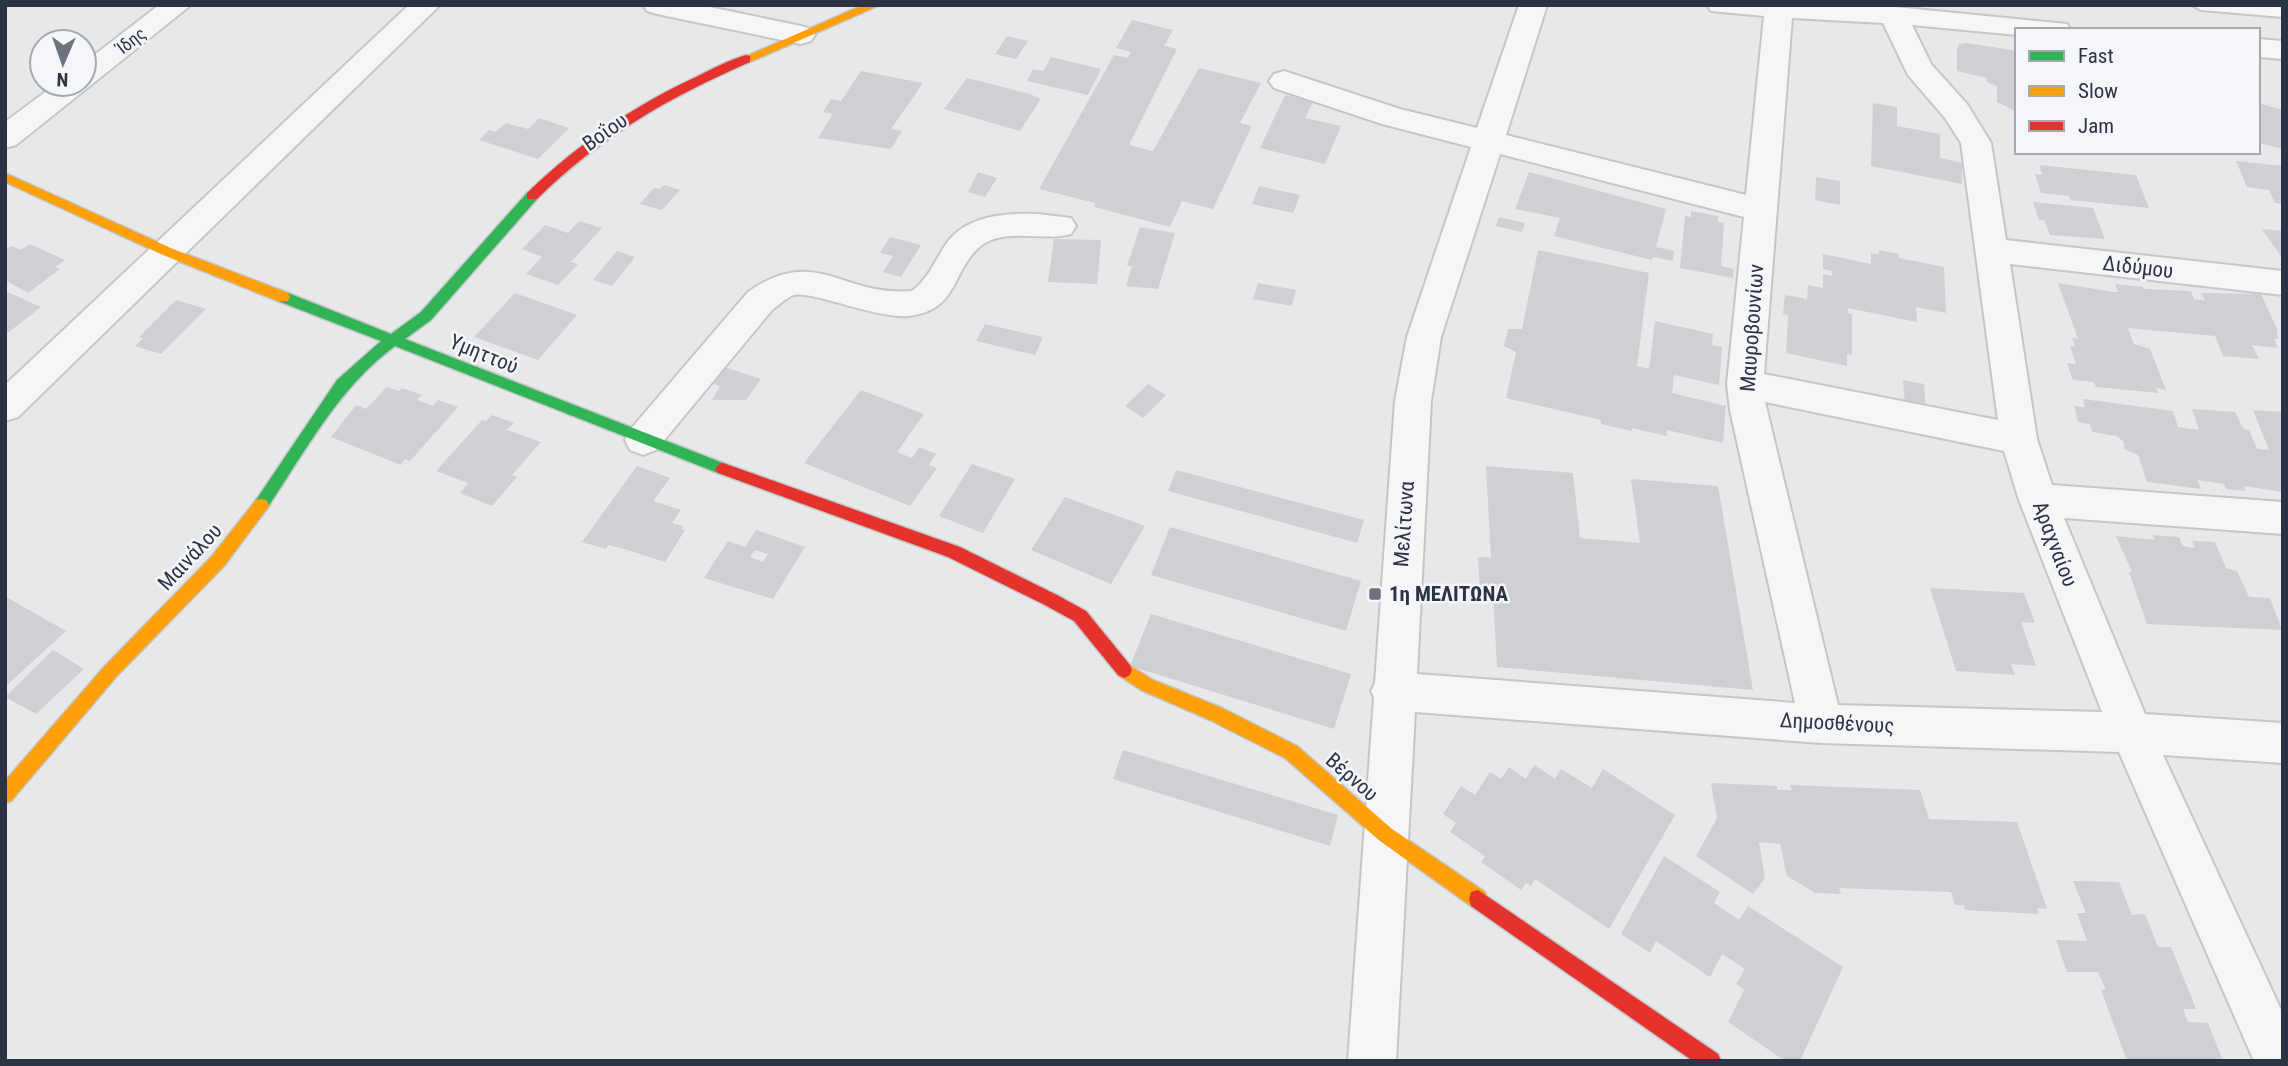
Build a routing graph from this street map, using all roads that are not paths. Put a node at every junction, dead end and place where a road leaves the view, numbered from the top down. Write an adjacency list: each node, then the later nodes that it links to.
1 (177, 5): 15 (street, Ίδης)
2 (426, 5): 24 (street)
3 (657, 5): 12 (street)
4 (874, 5): 12 (street, Βοΐου)
5 (1534, 5): 19 (street, Μελίτωνα)
6 (1721, 5): 8 (street)
7 (2201, 5): 9 (lane)
8 (1779, 9): 10 (street); 21 (street, Μαυροβουνίων)
9 (2283, 12)
10 (1893, 15): 11 (street); 23 (street, Αραχναίου)
11 (2035, 28)
12 (801, 35): 26 (street, Βοΐου)
13 (2260, 48): 14 (street)
14 (2283, 50)
15 (98, 67)
16 (1284, 81): 19 (street)
17 (58, 98): 18 (street)
18 (5, 138)
19 (1487, 140): 21 (street); 34 (street, Μελίτωνα)
20 (5, 177): 24 (street, Υμηττού)
21 (1761, 210): 27 (street, Μαυροβουνίων)
22 (1060, 226): 30 (street)
23 (1994, 250): 25 (street, Διδύμου); 29 (street, Αραχναίου)
24 (168, 252): 26 (street, Υμηττού); 28 (street)
25 (2282, 284)
26 (395, 341): 30 (street, Υμηττού); 38 (street, Μαινάλου)
27 (1745, 384): 29 (street); 35 (street, Μαυροβουνίων)
28 (5, 407)
29 (2020, 439): 31 (street, Αραχναίου)
30 (643, 440): 33 (street, Υμηττού)
31 (2038, 500): 32 (street); 36 (street, Αραχναίου)
32 (2283, 518)
33 (954, 552): 39 (street, Βέρνου)
34 (1392, 691): 35 (street, Δημοσθένους); 39 (street, Μελίτωνα)
35 (1821, 724): 36 (street, Δημοσθένους)
36 (2134, 733): 37 (street, Δημοσθένους); 42 (street, Αραχναίου)
37 (2283, 743)
38 (5, 795)
39 (1386, 835): 40 (street, Μελίτωνα); 41 (street, Βέρνου)
40 (1372, 1061)
41 (1711, 1061)
42 (2279, 1061)

